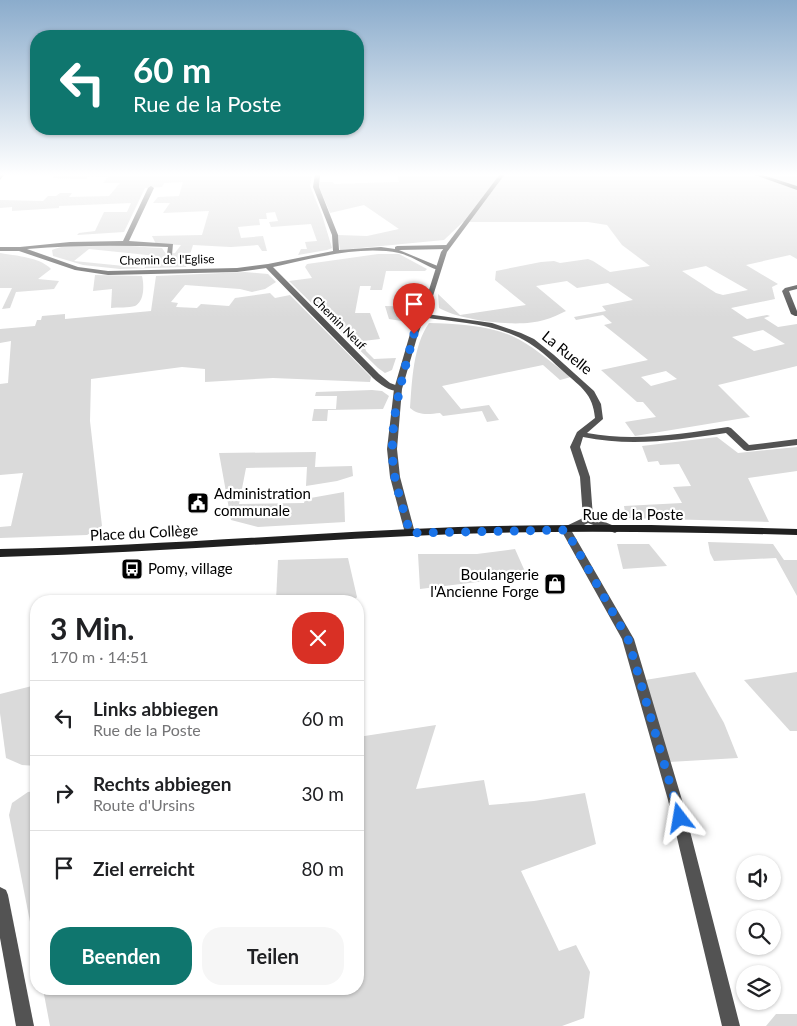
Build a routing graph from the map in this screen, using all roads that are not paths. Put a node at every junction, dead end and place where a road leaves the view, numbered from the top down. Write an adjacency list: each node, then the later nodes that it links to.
1 (135, 222): 4 (street)
2 (329, 222): 9 (street)
3 (466, 222): 5 (street)
4 (125, 243): 7 (street); 10 (street)
5 (447, 246): 8 (street); 12 (street)
6 (0, 248): 7 (street, Chemin de l'Eglise)
7 (20, 248): 11 (street, Chemin de l'Eglise)
8 (381, 249): 9 (street, Chemin de l'Eglise); 12 (street)
9 (336, 252): 11 (street, Chemin de l'Eglise)
10 (170, 254)
11 (268, 266): 16 (street, Chemin Neuf)
12 (438, 268): 15 (street)
13 (797, 287): 14 (street)
14 (795, 314)
15 (422, 315): 16 (street); 17 (street, La Ruelle)
16 (398, 388): 23 (street)
17 (580, 434): 18 (street); 19 (street)
18 (797, 442)
19 (588, 519): 20 (street); 21 (street)
20 (566, 530): 21 (street, Rue de la Poste); 23 (street, Rue de la Poste); 27 (street)
21 (615, 530): 22 (street, Rue de la Poste)
22 (797, 532)
23 (410, 533): 24 (street, Place du Collège)
24 (0, 553)
25 (0, 895): 26 (street)
26 (25, 1026)
27 (731, 1026)

